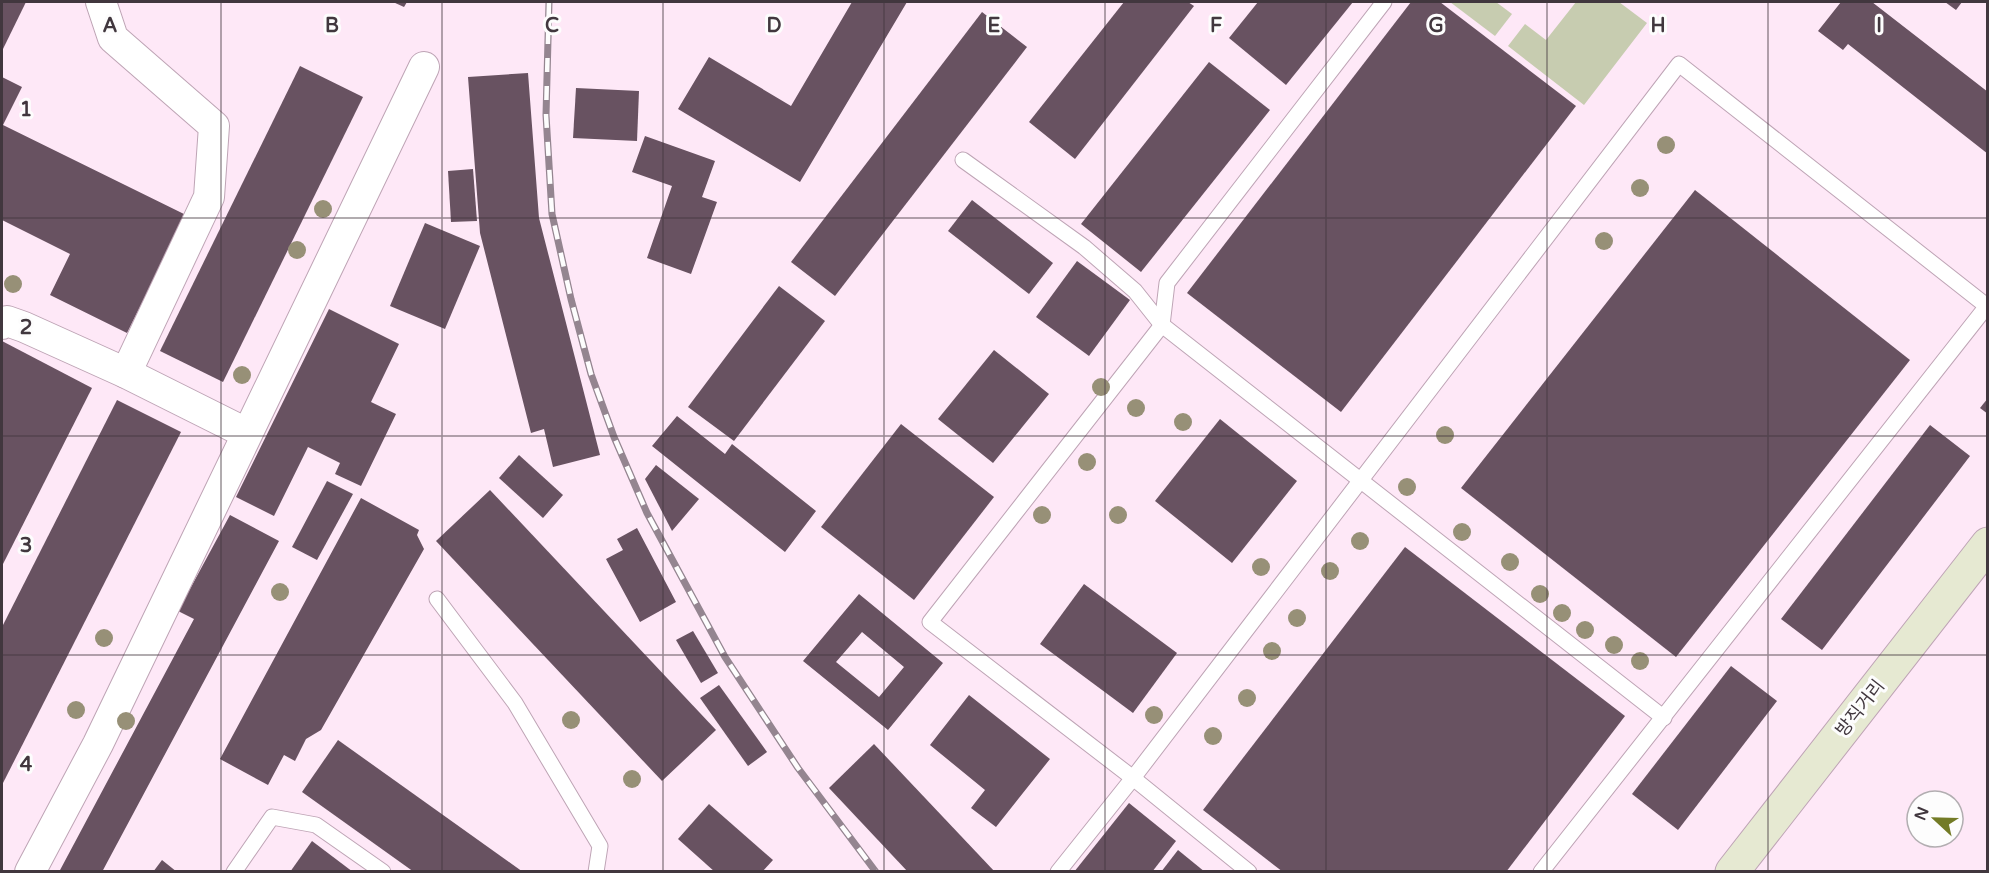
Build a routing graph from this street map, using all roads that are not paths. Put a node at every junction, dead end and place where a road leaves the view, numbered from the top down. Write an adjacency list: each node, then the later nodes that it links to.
1 (101, 2): 8 (street)
2 (1384, 2): 7 (lane)
3 (423, 67): 9 (street)
4 (963, 160): 7 (lane)
5 (1987, 307): 10 (lane); 13 (lane)
6 (2, 324): 8 (street)
7 (1162, 325): 10 (lane); 14 (lane)
8 (126, 373): 9 (street)
9 (246, 433): 15 (street)
10 (1359, 481): 13 (lane); 14 (lane)
11 (1988, 544): 22 (street, 방직거리)
12 (437, 599): 18 (lane)
13 (1664, 718): 21 (lane)
14 (1132, 778): 19 (lane); 20 (lane)
15 (30, 872)
16 (234, 872): 17 (lane)
17 (383, 872)
18 (596, 872)
19 (1058, 872)
20 (1249, 872)
21 (1541, 872)
22 (1732, 872)

